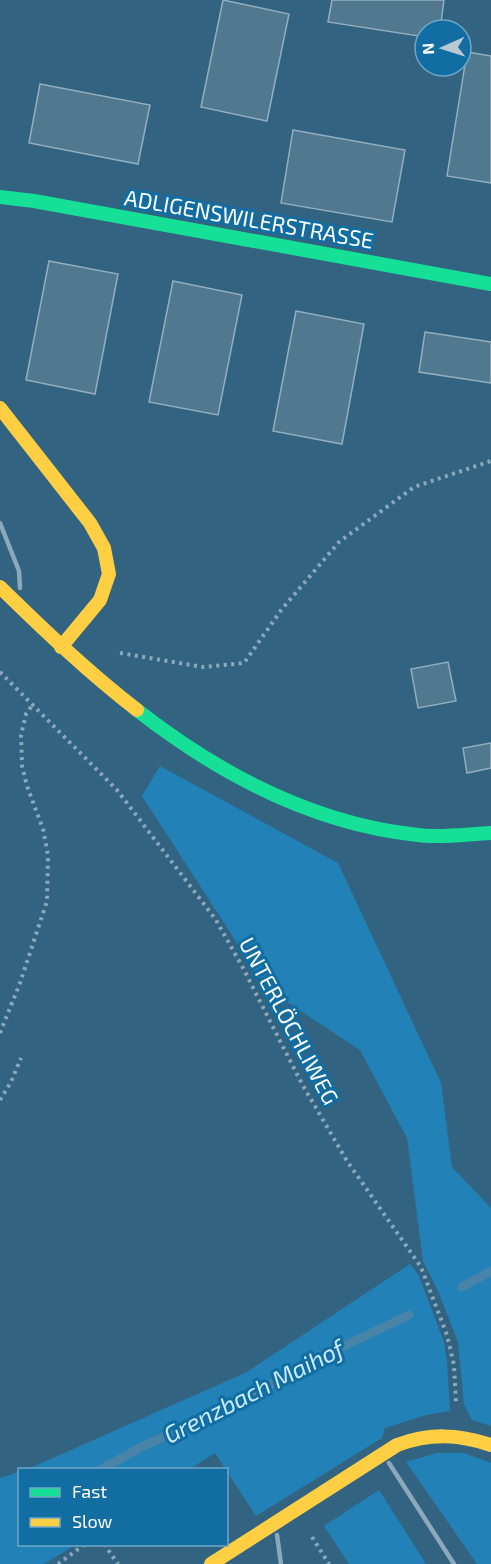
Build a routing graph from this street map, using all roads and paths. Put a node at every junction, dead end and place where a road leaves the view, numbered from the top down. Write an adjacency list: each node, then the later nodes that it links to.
1 (0, 197): 2 (street, ADLIGENSWILERSTRASSE)
2 (491, 284)
3 (0, 408): 8 (street)
4 (491, 461): 9 (path)
5 (0, 523): 7 (lane)
6 (0, 586): 7 (street)
7 (22, 609): 8 (street)
8 (62, 646): 12 (street)
9 (113, 653)
10 (0, 672): 11 (path, UNTERLÖCHLIWEG)
11 (33, 704): 13 (path); 16 (path, UNTERLÖCHLIWEG)
12 (491, 833)
13 (0, 1033)
14 (21, 1058): 15 (path)
15 (0, 1100)
16 (453, 1435): 17 (street); 18 (street)
17 (491, 1445)
18 (384, 1453): 19 (street); 26 (lane)
19 (276, 1523): 24 (street); 25 (lane)
20 (84, 1546): 22 (path)
21 (105, 1546): 23 (path)
22 (58, 1564)
23 (118, 1564)
24 (211, 1564)
25 (281, 1564)
26 (454, 1564)

